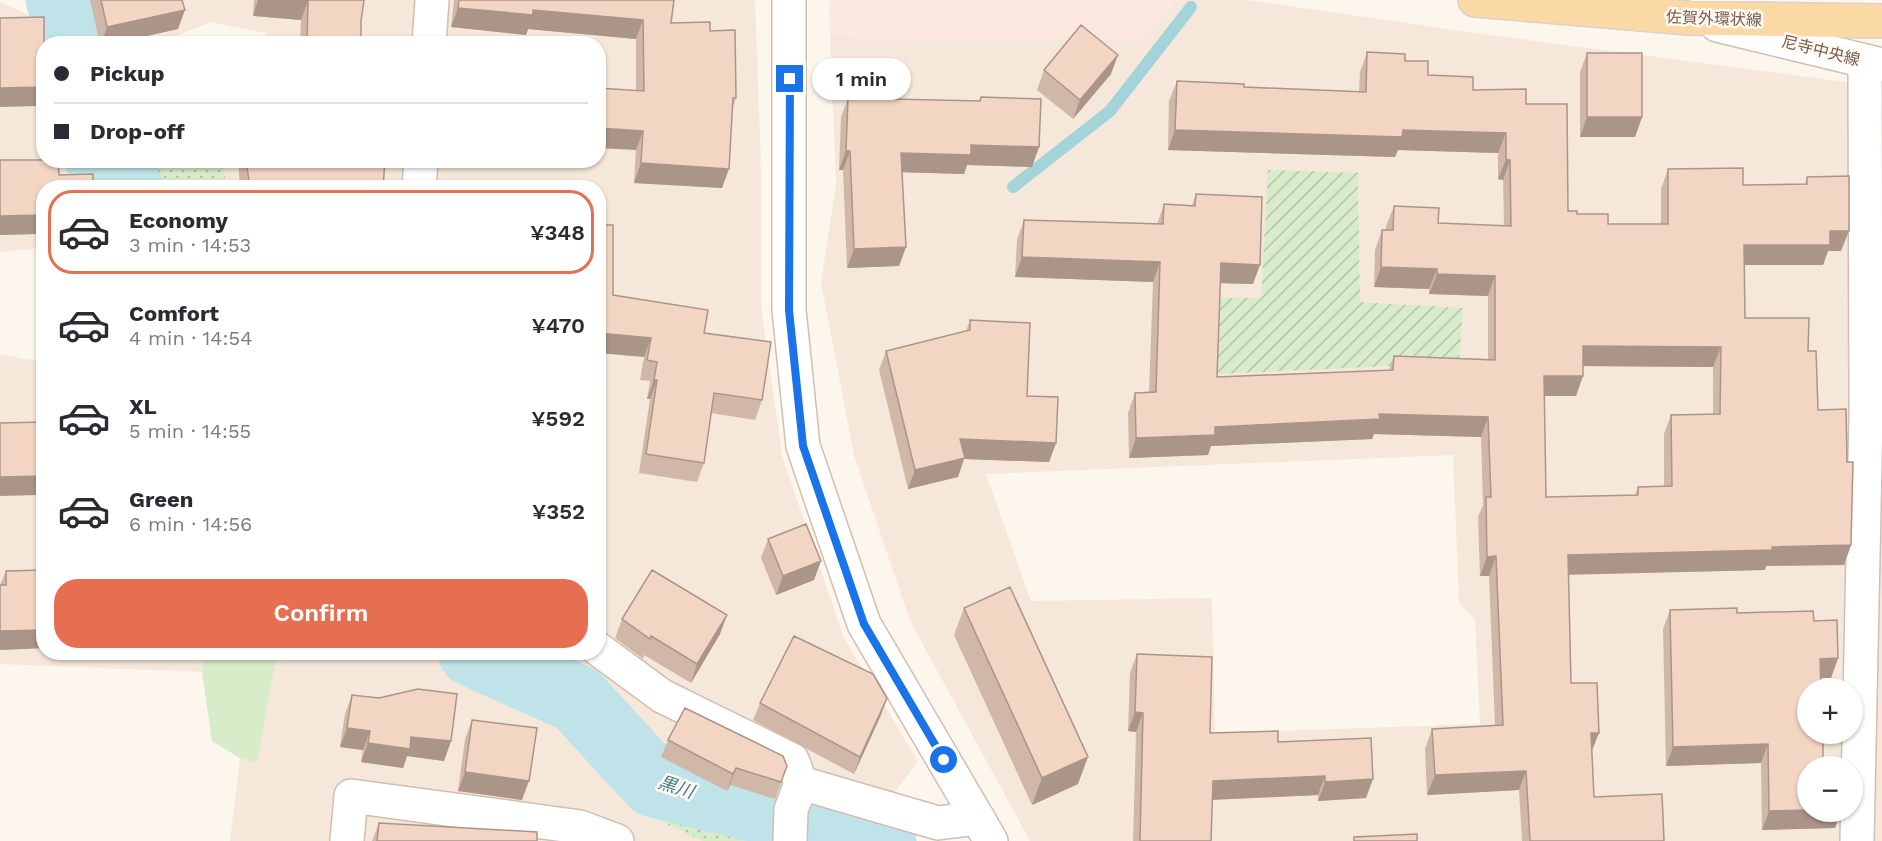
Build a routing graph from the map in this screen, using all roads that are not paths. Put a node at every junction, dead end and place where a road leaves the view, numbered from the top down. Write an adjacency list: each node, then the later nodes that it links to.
1 (432, 0): 6 (street)
2 (789, 0): 10 (street)
3 (1475, 0): 5 (main road, 佐賀外環状線)
4 (1869, 14): 5 (main road, 佐賀外環状線)
5 (1689, 18): 7 (street, 尼寺中央線)
6 (430, 36)
7 (1873, 63): 14 (street)
8 (606, 655): 9 (street)
9 (801, 783): 10 (street); 13 (street)
10 (985, 830)
11 (347, 841): 12 (street)
12 (617, 841)
13 (789, 841)
14 (1857, 841)

